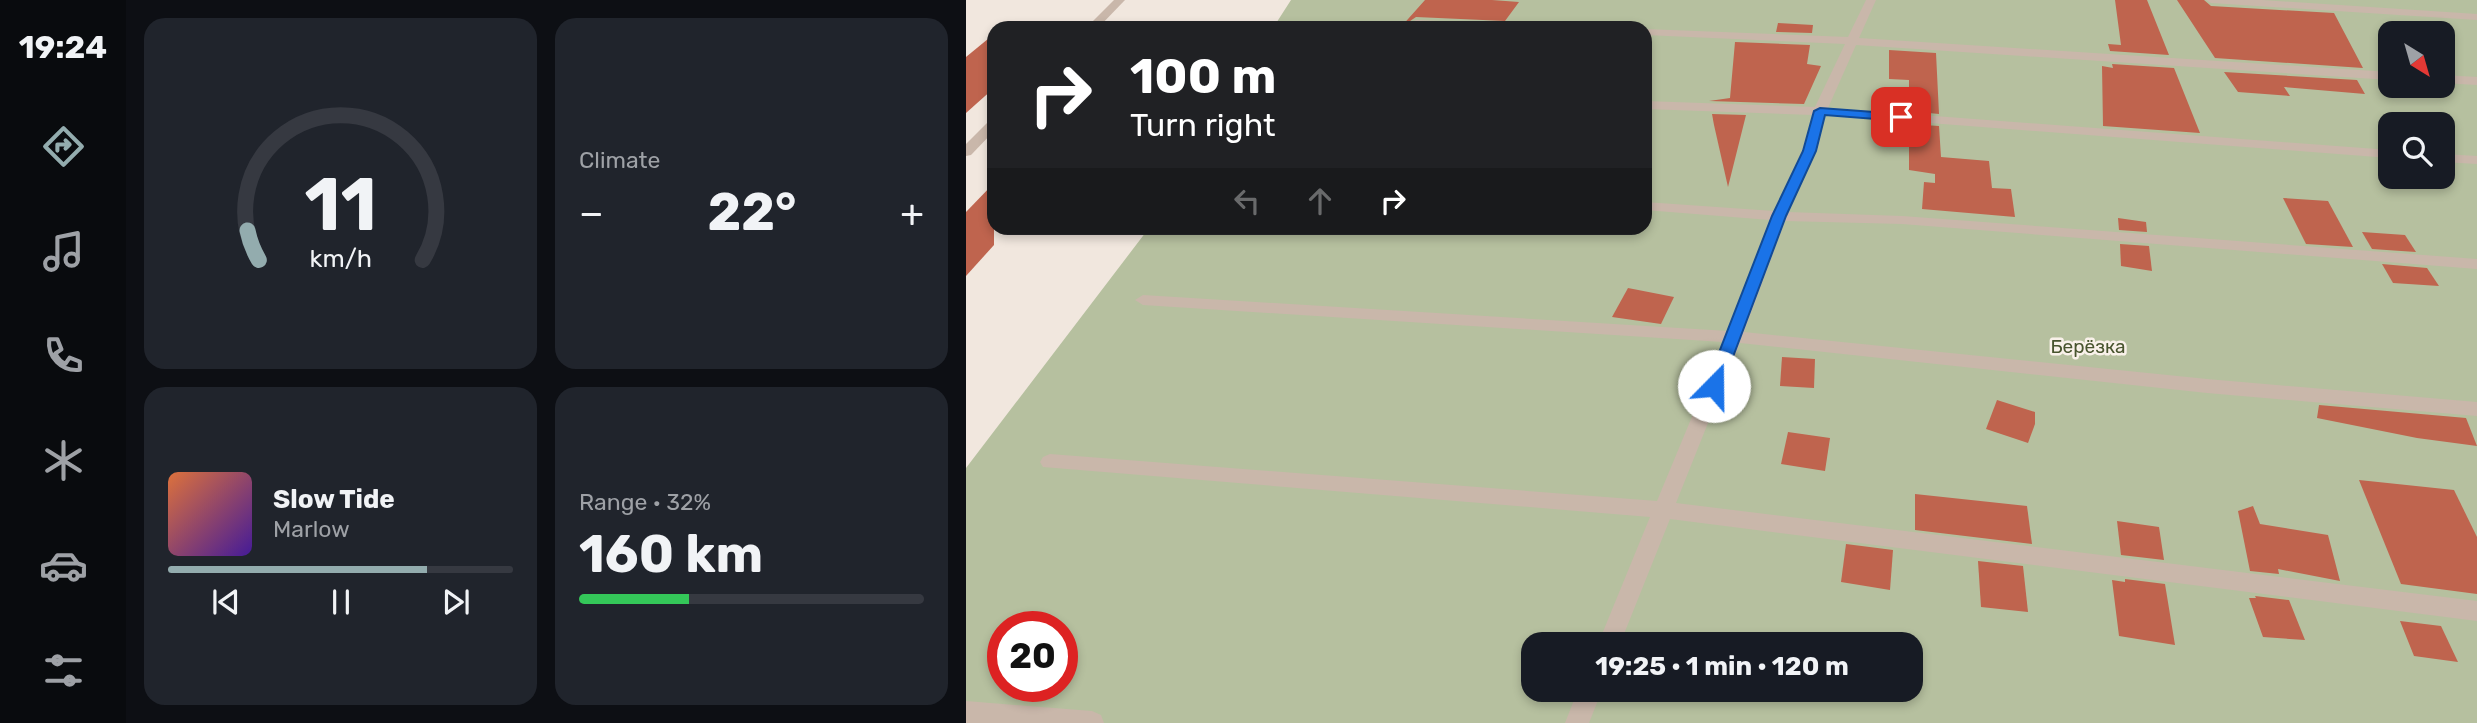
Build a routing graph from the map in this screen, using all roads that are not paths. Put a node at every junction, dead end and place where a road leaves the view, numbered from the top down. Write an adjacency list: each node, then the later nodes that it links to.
1 (1120, 0): 5 (street)
2 (1871, 0): 7 (street)
3 (2211, 0): 4 (street)
4 (2477, 17)
5 (1099, 21)
6 (1652, 32): 7 (street)
7 (1854, 41): 8 (street); 12 (street)
8 (2378, 75)
9 (2455, 80): 10 (street)
10 (2477, 81)
11 (1652, 105): 12 (street)
12 (1820, 111): 15 (street); 19 (street)
13 (987, 131): 14 (street)
14 (966, 152)
15 (2378, 153)
16 (2455, 159): 17 (street)
17 (2477, 160)
18 (1652, 207): 19 (street)
19 (1779, 216): 20 (street); 22 (street)
20 (2477, 264)
21 (1143, 300): 22 (street)
22 (1734, 337): 23 (street); 25 (street)
23 (2477, 410)
24 (1050, 462): 25 (street)
25 (1663, 510): 26 (street); 27 (street)
26 (2477, 611)
27 (1614, 632)
28 (1585, 702): 31 (street)
29 (966, 713): 30 (street)
30 (1093, 723)
31 (1577, 723)

